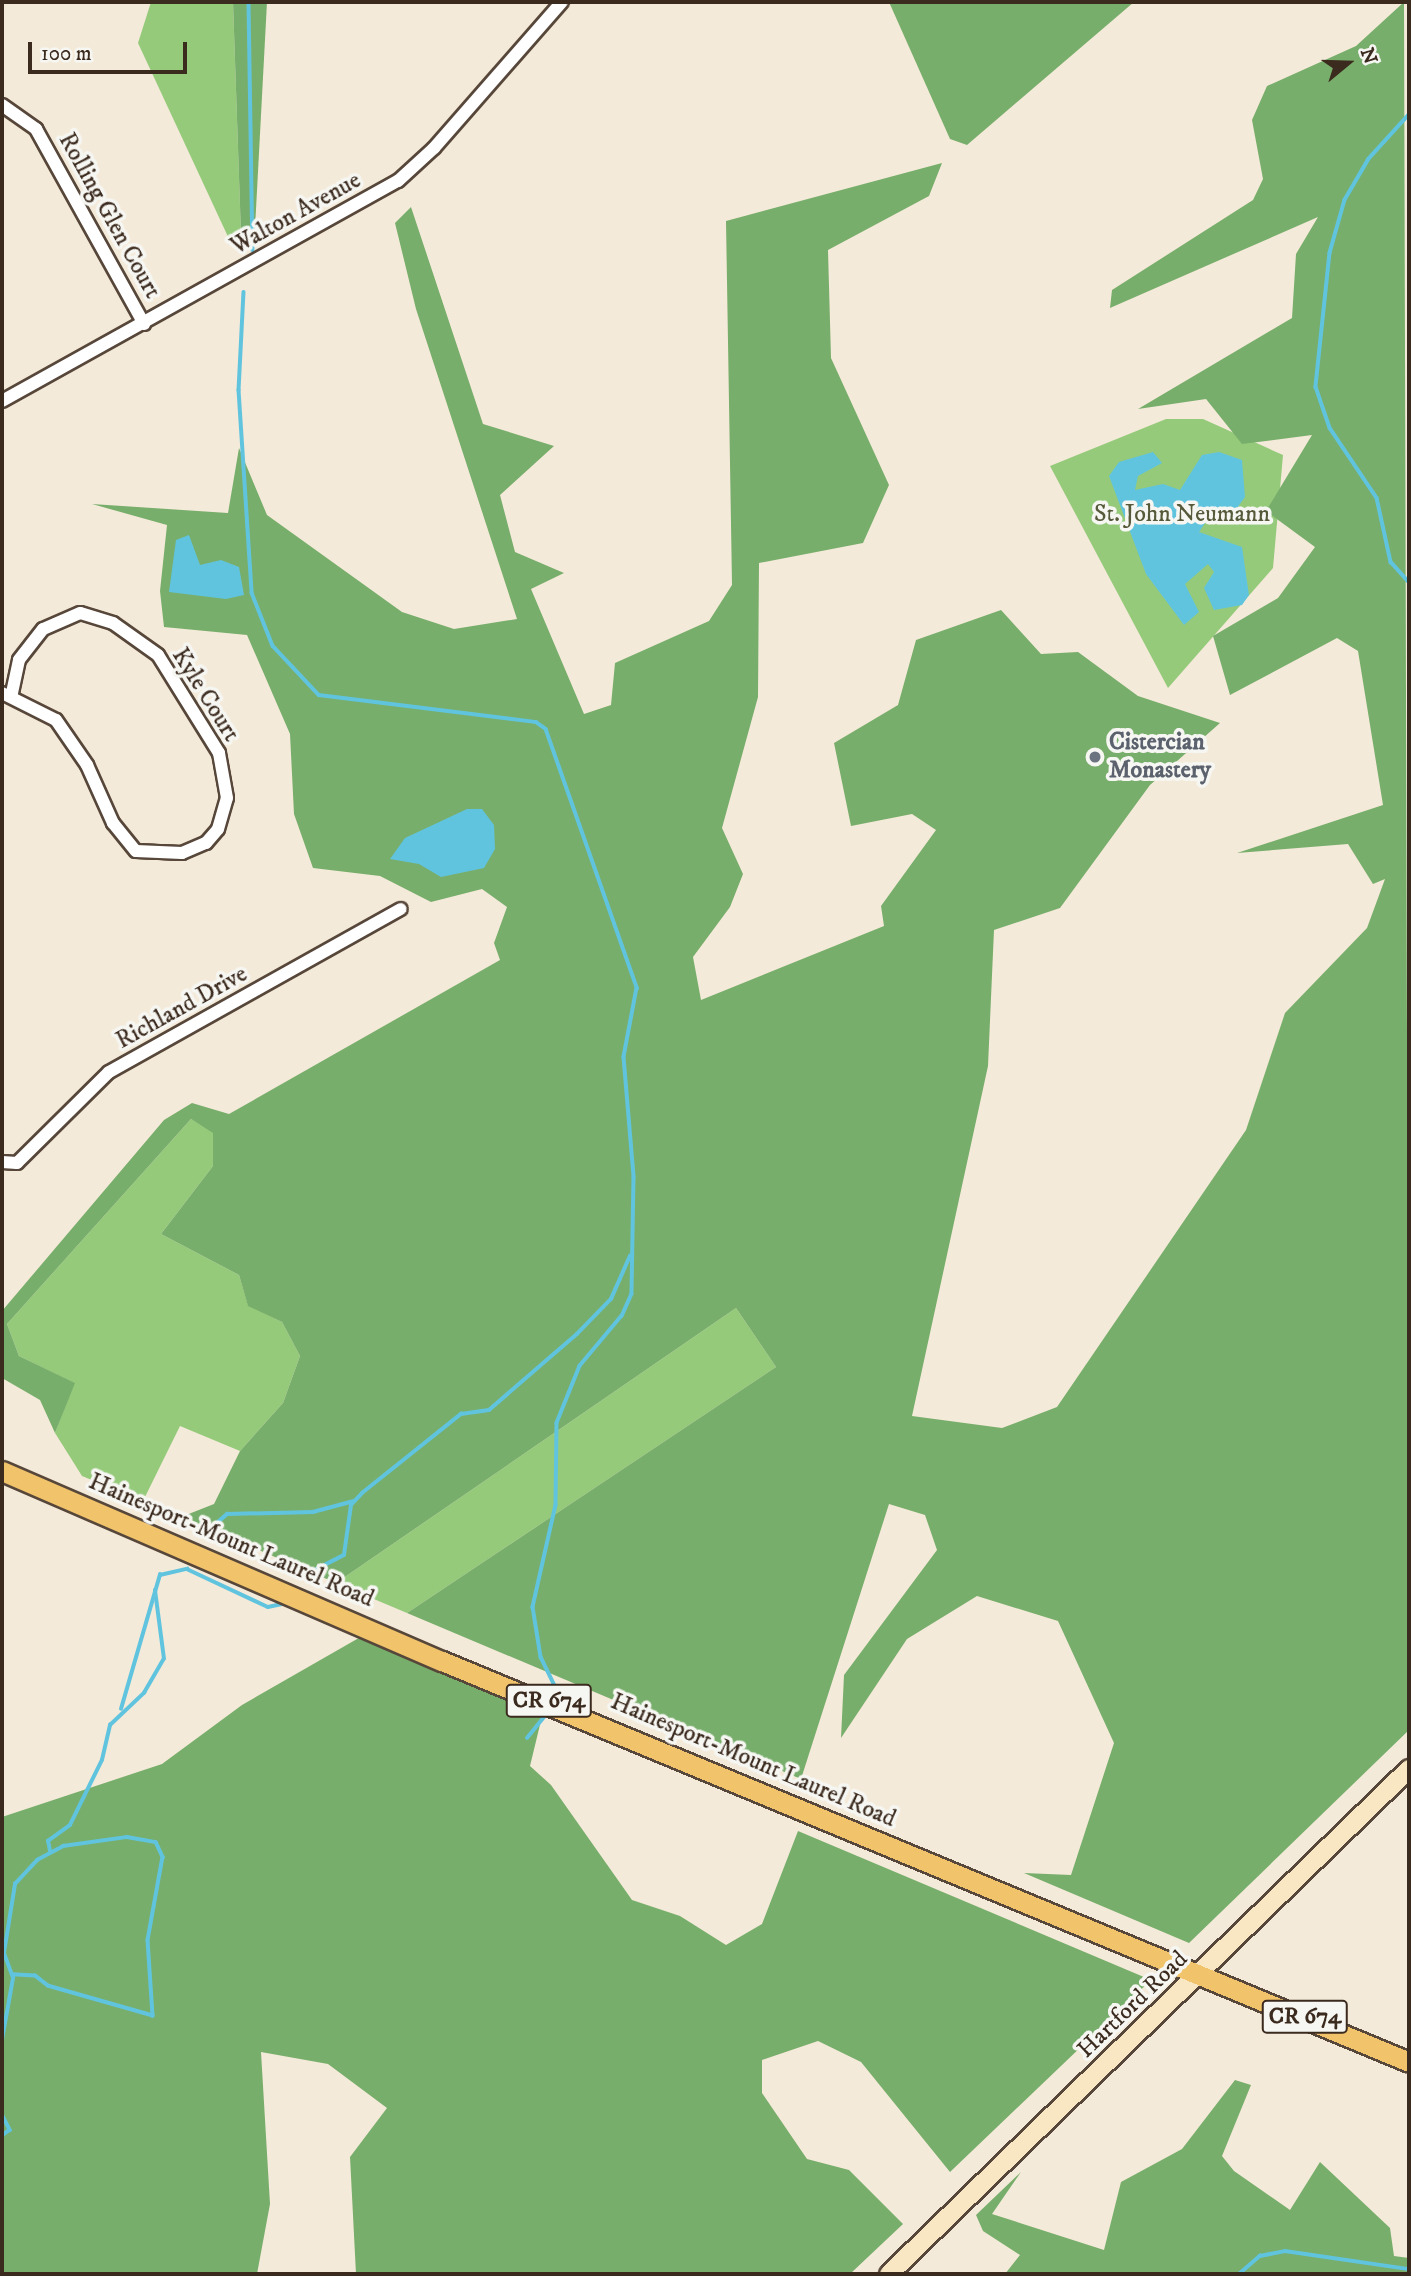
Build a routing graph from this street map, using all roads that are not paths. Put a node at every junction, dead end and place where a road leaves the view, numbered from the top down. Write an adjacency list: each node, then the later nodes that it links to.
1 (562, 2): 3 (street, Walton Avenue)
2 (2, 105): 3 (street, Rolling Glen Court)
3 (144, 324): 4 (street, Walton Avenue)
4 (2, 401)
5 (7, 693): 5 (street, Kyle Court)
6 (401, 909): 7 (street, Richland Drive)
7 (2, 1162)
8 (2, 1471): 10 (main road, Hainesport-Mount Laurel Road / CR 674)
9 (1409, 1769): 10 (street, Hartford Road)
10 (1201, 1973): 11 (main road, Hainesport-Mount Laurel Road / CR 674); 12 (street, Hartford Road)
11 (1409, 2062)
12 (889, 2274)

